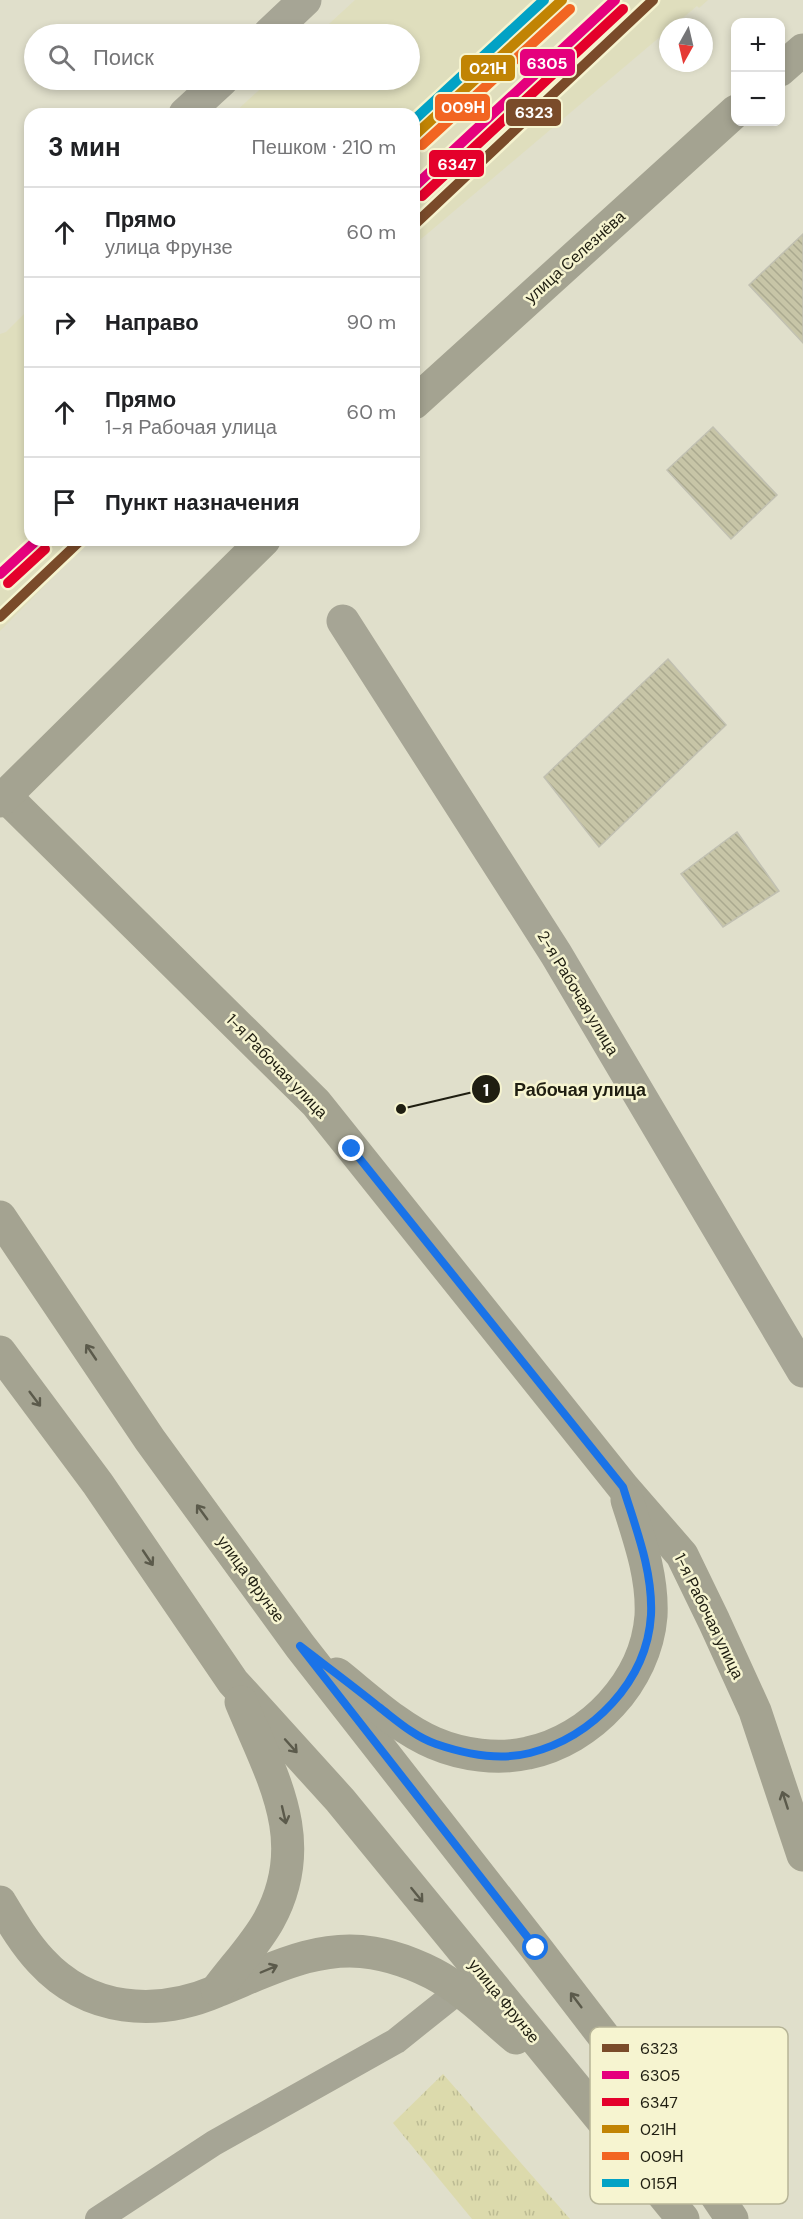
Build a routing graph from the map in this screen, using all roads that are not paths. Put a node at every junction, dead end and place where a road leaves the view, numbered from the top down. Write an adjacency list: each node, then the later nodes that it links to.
1 (305, 0): 2 (street)
2 (280, 24)
3 (803, 50): 4 (main road)
4 (785, 66)
5 (211, 90): 6 (street)
6 (192, 108)
7 (731, 115): 8 (main road, улица Селезнёва)
8 (420, 398)
9 (258, 546): 11 (main road)
10 (343, 621): 14 (street, 2-я Рабочая улица)
11 (2, 798): 15 (main road, 1-я Рабочая улица)
12 (0, 1217): 16 (main road, улица Фрунзе, one-way to 12)
13 (0, 1352): 17 (main road, улица Фрунзе, one-way to 17)
14 (803, 1371)
15 (623, 1487): 16 (main road); 18 (main road, 1-я Рабочая улица, one-way to 15)
16 (300, 1646): 22 (main road, улица Фрунзе, one-way to 16)
17 (233, 1683): 20 (main road, one-way to 20); 23 (main road, улица Фрунзе, one-way to 23)
18 (803, 1856)
19 (0, 1902): 20 (main road)
20 (216, 1992): 23 (main road, one-way to 23)
21 (451, 1997): 27 (lane)
22 (597, 2027)
23 (571, 2083): 24 (main road, улица Фрунзе)
24 (590, 2106)
25 (671, 2204): 28 (main road, улица Фрунзе)
26 (722, 2204): 29 (main road, улица Фрунзе, one-way to 26)
27 (98, 2219)
28 (683, 2219)
29 (732, 2219)

